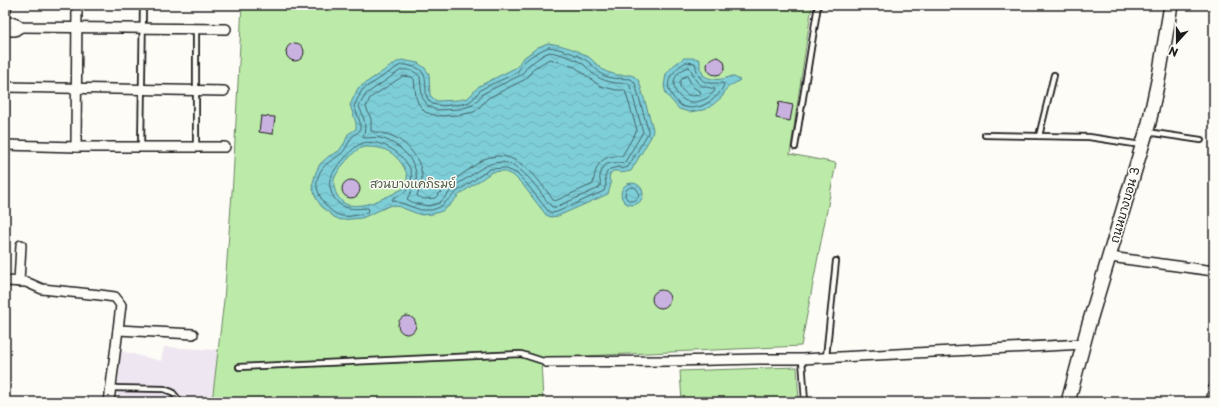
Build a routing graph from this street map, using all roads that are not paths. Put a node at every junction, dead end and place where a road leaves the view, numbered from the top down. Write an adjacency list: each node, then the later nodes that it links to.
1 (6, 5): 6 (street)
2 (77, 5): 9 (street)
3 (143, 5): 10 (lane)
4 (818, 5): 30 (lane)
5 (1171, 5): 20 (main road, ถนนบางบอน 3)
6 (5, 12)
7 (5, 22): 8 (street)
8 (21, 27): 9 (street); 13 (street)
9 (77, 27): 10 (street); 16 (street)
10 (142, 28): 11 (street); 17 (lane)
11 (196, 29): 12 (street); 18 (lane)
12 (226, 29)
13 (5, 31)
14 (1054, 75): 22 (lane)
15 (6, 87): 16 (street); 24 (lane)
16 (76, 89): 17 (street); 27 (street)
17 (142, 90): 18 (street); 28 (lane)
18 (196, 90): 19 (street); 26 (lane)
19 (224, 91)
20 (1146, 132): 23 (lane); 25 (main road, ถนนบางบอน 3)
21 (985, 135): 22 (lane)
22 (1039, 136): 25 (lane)
23 (1200, 140)
24 (5, 145): 27 (street)
25 (1142, 145): 32 (main road, ถนนบางบอน 3)
26 (196, 146): 28 (street); 29 (street)
27 (76, 147): 28 (street)
28 (141, 147)
29 (225, 147)
30 (795, 147)
31 (21, 245): 36 (street)
32 (1110, 257): 34 (street); 39 (main road, ถนนบางบอน 3)
33 (836, 261): 40 (lane)
34 (1214, 271)
35 (5, 281): 36 (street)
36 (19, 282): 37 (street)
37 (118, 330): 38 (street); 44 (street)
38 (193, 334)
39 (1084, 344): 40 (street); 49 (main road, ถนนบางบอน 3)
40 (826, 358): 41 (street)
41 (802, 359): 42 (street); 48 (lane)
42 (546, 362): 43 (lane)
43 (239, 367)
44 (111, 388): 46 (street); 47 (lane)
45 (1214, 388): 50 (street)
46 (110, 402)
47 (178, 402)
48 (806, 402)
49 (1068, 402)
50 (1212, 402)

